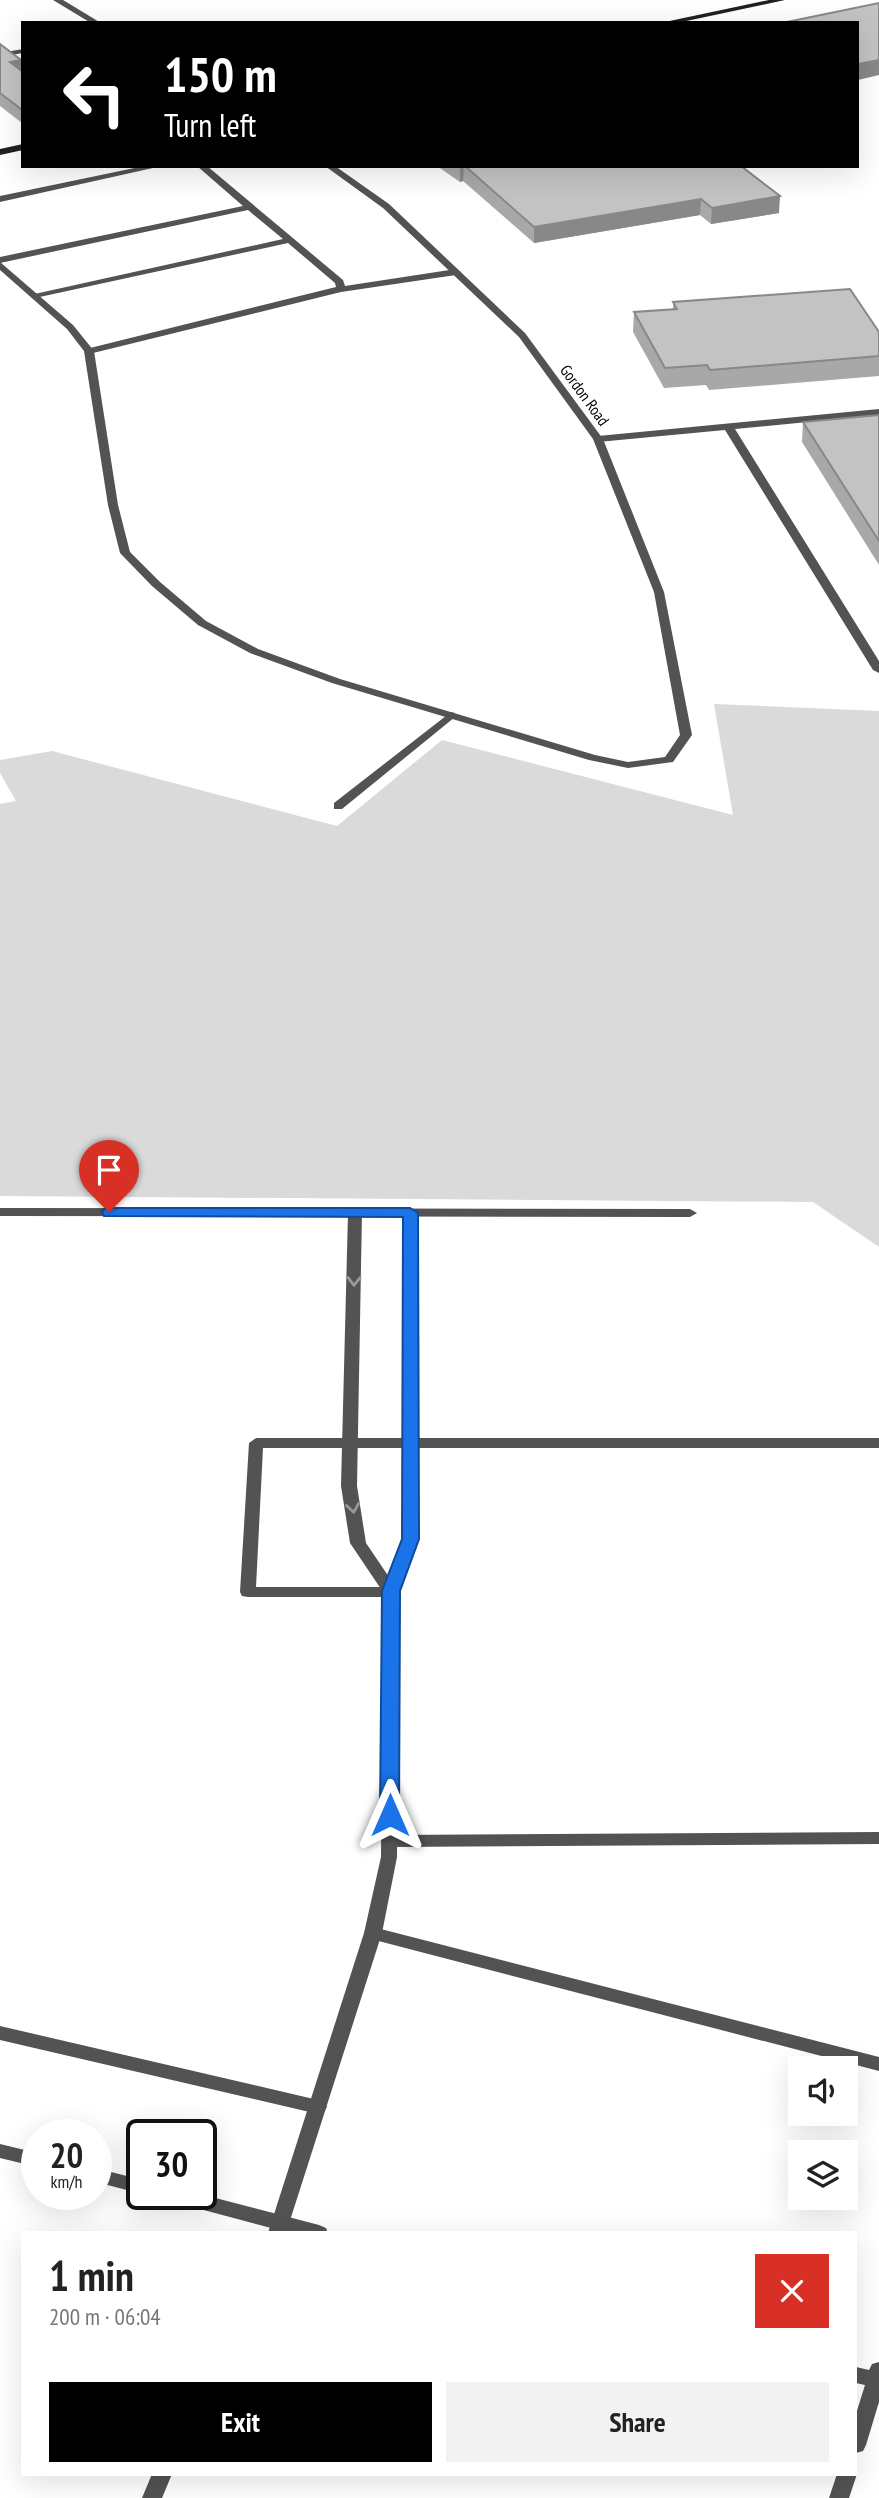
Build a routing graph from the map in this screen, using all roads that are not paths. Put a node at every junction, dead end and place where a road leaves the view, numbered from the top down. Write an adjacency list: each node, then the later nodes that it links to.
1 (57, 0): 3 (street)
2 (781, 0): 4 (street)
3 (94, 21)
4 (674, 21)
5 (21, 51): 6 (street)
6 (0, 55)
7 (21, 147): 8 (street)
8 (0, 152)
9 (148, 168): 12 (street)
10 (203, 168): 13 (street)
11 (332, 168): 16 (street, Gordon Road)
12 (0, 199)
13 (250, 207): 14 (street); 15 (street)
14 (289, 240): 18 (street); 19 (street)
15 (0, 263): 17 (street)
16 (456, 272): 18 (street); 23 (street, Gordon Road)
17 (6, 278): 19 (street)
18 (341, 289): 20 (street)
19 (35, 295): 20 (street)
20 (89, 351): 25 (street)
21 (879, 412): 22 (street)
22 (728, 426): 23 (street); 24 (street)
23 (598, 439): 25 (street, Gordon Road)
24 (879, 670)
25 (451, 715): 26 (street)
26 (338, 806)
27 (0, 1212): 28 (street)
28 (355, 1213): 29 (street); 32 (street, one-way to 32)
29 (410, 1213): 30 (street); 31 (street)
30 (690, 1213)
31 (412, 1442): 32 (street); 33 (street); 34 (street)
32 (350, 1443): 34 (street, one-way to 34); 34 (street)
33 (879, 1443)
34 (391, 1591): 36 (street)
35 (879, 1838): 36 (street)
36 (390, 1841): 37 (street)
37 (373, 1933): 39 (street); 40 (street)
38 (0, 2033): 40 (street)
39 (879, 2064)
40 (318, 2107): 44 (street)
41 (0, 2151): 42 (street)
42 (21, 2156)
43 (217, 2209): 44 (street)
44 (278, 2228): 45 (street)
45 (303, 2231)
46 (857, 2375): 47 (street)
47 (877, 2375): 48 (street)
48 (857, 2442)
49 (161, 2476): 51 (street)
50 (846, 2476): 52 (street)
51 (152, 2498)
52 (839, 2498)

